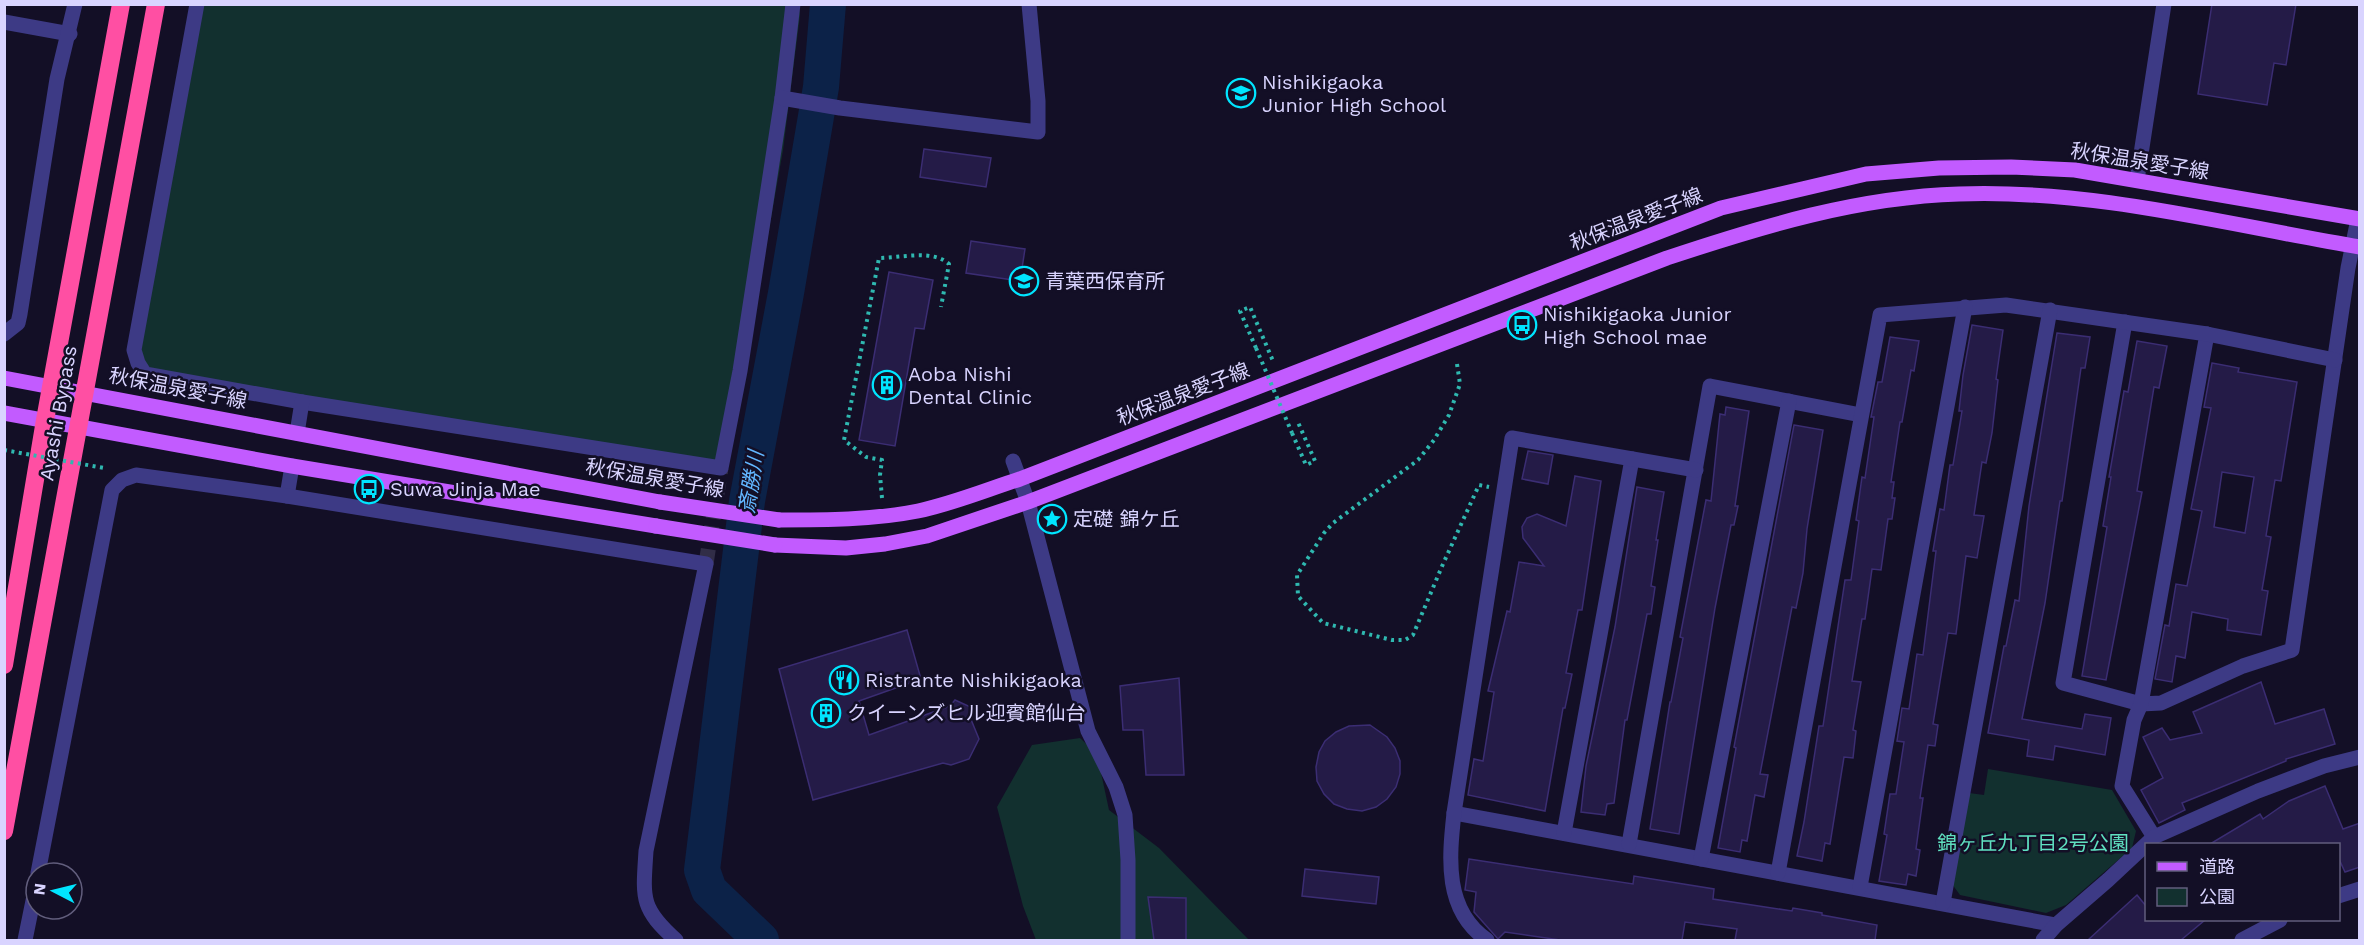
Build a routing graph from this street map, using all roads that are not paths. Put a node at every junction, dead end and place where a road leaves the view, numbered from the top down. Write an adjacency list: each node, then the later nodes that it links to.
1 (75, 4): 9 (street)
2 (121, 4): 21 (highway, Ayashi Bypass)
3 (156, 4): 22 (highway, Ayashi Bypass)
4 (197, 4): 24 (street)
5 (793, 4): 10 (street)
6 (1029, 4): 10 (street)
7 (2164, 4): 11 (street)
8 (4, 22): 9 (street)
9 (70, 34): 17 (street)
10 (786, 98): 24 (street)
11 (2137, 180): 12 (main road, 秋保温泉愛子線); 34 (main road, 秋保温泉愛子線)
12 (2359, 219): 13 (street)
13 (2356, 247): 19 (street); 36 (main road)
14 (1965, 307): 15 (street); 26 (street); 50 (street)
15 (2050, 310): 16 (street); 53 (street)
16 (2125, 322): 18 (street); 38 (street)
17 (4, 334)
18 (2207, 334): 19 (street); 38 (street)
19 (2335, 360): 38 (street)
20 (4, 378): 21 (main road, 秋保温泉愛子線)
21 (52, 386): 22 (main road, 秋保温泉愛子線); 27 (highway, Ayashi Bypass)
22 (85, 392): 28 (highway, Ayashi Bypass); 29 (main road, 秋保温泉愛子線)
23 (1789, 401): 26 (street); 33 (street); 47 (street)
24 (302, 402): 29 (street)
25 (4, 413): 27 (main road)
26 (1861, 415): 49 (street)
27 (45, 420): 28 (main road); 37 (highway, Ayashi Bypass)
28 (78, 427): 32 (main road); 41 (highway, Ayashi Bypass)
29 (297, 433): 34 (main road, 秋保温泉愛子線, bridge)
30 (1632, 459): 33 (street); 40 (street); 42 (street)
31 (1013, 461): 34 (street)
32 (292, 466): 35 (street); 36 (main road, bridge)
33 (1696, 470): 45 (street)
34 (1020, 479): 36 (street)
35 (287, 496): 48 (street); 58 (street)
36 (1028, 502): 59 (street)
37 (4, 665)
38 (2141, 704): 43 (street)
39 (2360, 757): 43 (street)
40 (1454, 813): 42 (street); 60 (street)
41 (4, 831)
42 (1564, 833): 45 (street)
43 (2154, 837): 44 (street)
44 (2148, 843)
45 (1629, 844): 47 (street)
46 (2145, 845): 56 (street)
47 (1701, 859): 49 (street)
48 (40, 861)
49 (1778, 873): 50 (street)
50 (1860, 887): 53 (street)
51 (2360, 889): 52 (street)
52 (2340, 895)
53 (1943, 903): 56 (street)
54 (30, 921): 57 (street)
55 (2278, 921): 62 (street)
56 (2056, 925): 61 (street)
57 (26, 940)
58 (676, 940)
59 (1128, 940)
60 (1487, 940)
61 (2043, 940)
62 (2242, 940)

